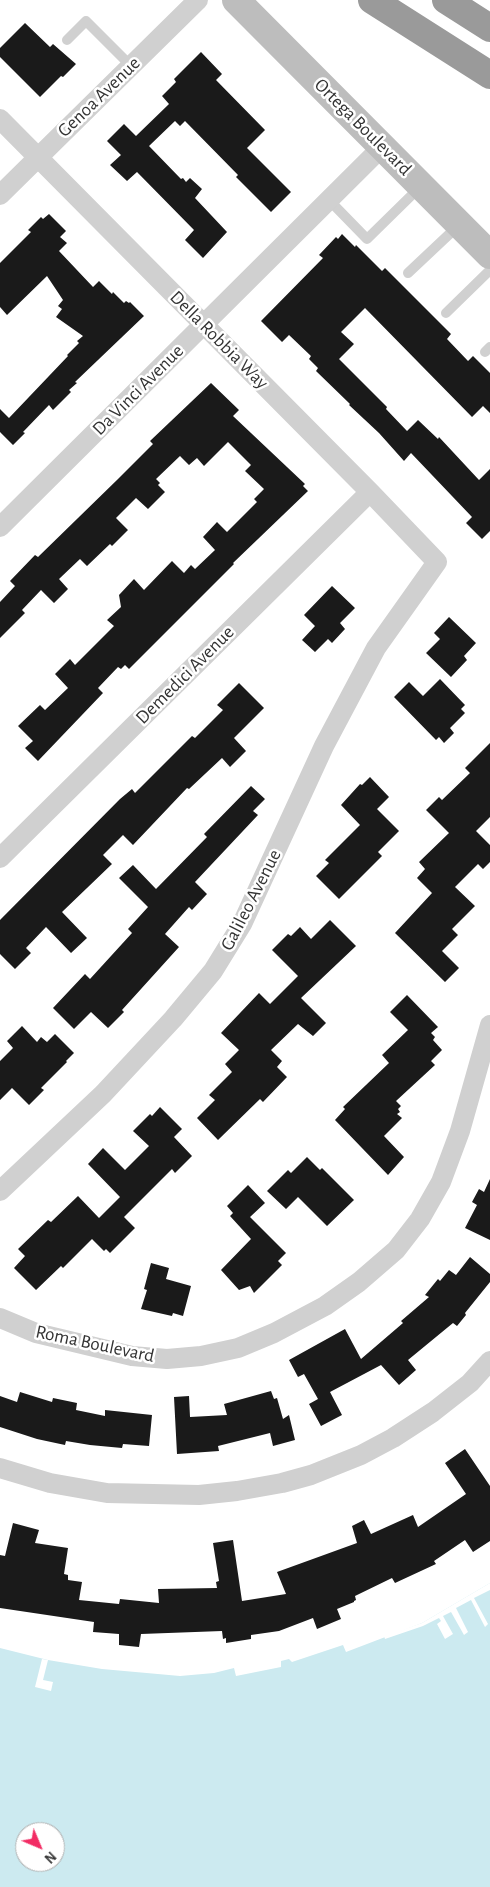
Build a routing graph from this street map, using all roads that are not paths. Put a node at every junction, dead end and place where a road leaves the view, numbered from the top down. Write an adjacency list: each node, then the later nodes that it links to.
1 (198, 0): 7 (street, Genoa Avenue)
2 (236, 0): 10 (main road, Ortega Boulevard)
3 (372, 0): 8 (highway)
4 (446, 0): 5 (highway)
5 (490, 28)
6 (67, 40): 7 (lane)
7 (131, 66): 11 (street, Genoa Avenue)
8 (490, 75)
9 (0, 119): 11 (street, Della Robbia Way)
10 (382, 147): 12 (main road, Ortega Boulevard); 14 (street, Da Vinci Avenue)
11 (38, 158): 13 (street, Genoa Avenue); 20 (street, Della Robbia Way)
12 (422, 186): 14 (lane); 15 (main road, Ortega Boulevard)
13 (0, 195)
14 (329, 200): 20 (street, Da Vinci Avenue)
15 (460, 224): 16 (main road, Ortega Boulevard); 18 (lane)
16 (490, 254)
17 (490, 270): 19 (lane)
18 (408, 273)
19 (446, 313)
20 (204, 324): 21 (street, Della Robbia Way); 22 (street, Da Vinci Avenue)
21 (370, 492): 23 (street, Della Robbia Way); 24 (street, Demedici Avenue)
22 (0, 527)
23 (437, 562): 26 (street, Galileo Avenue)
24 (0, 858)
25 (490, 1025): 27 (street, Roma Boulevard)
26 (0, 1191)
27 (0, 1318)
28 (490, 1361): 29 (street)
29 (0, 1468)

